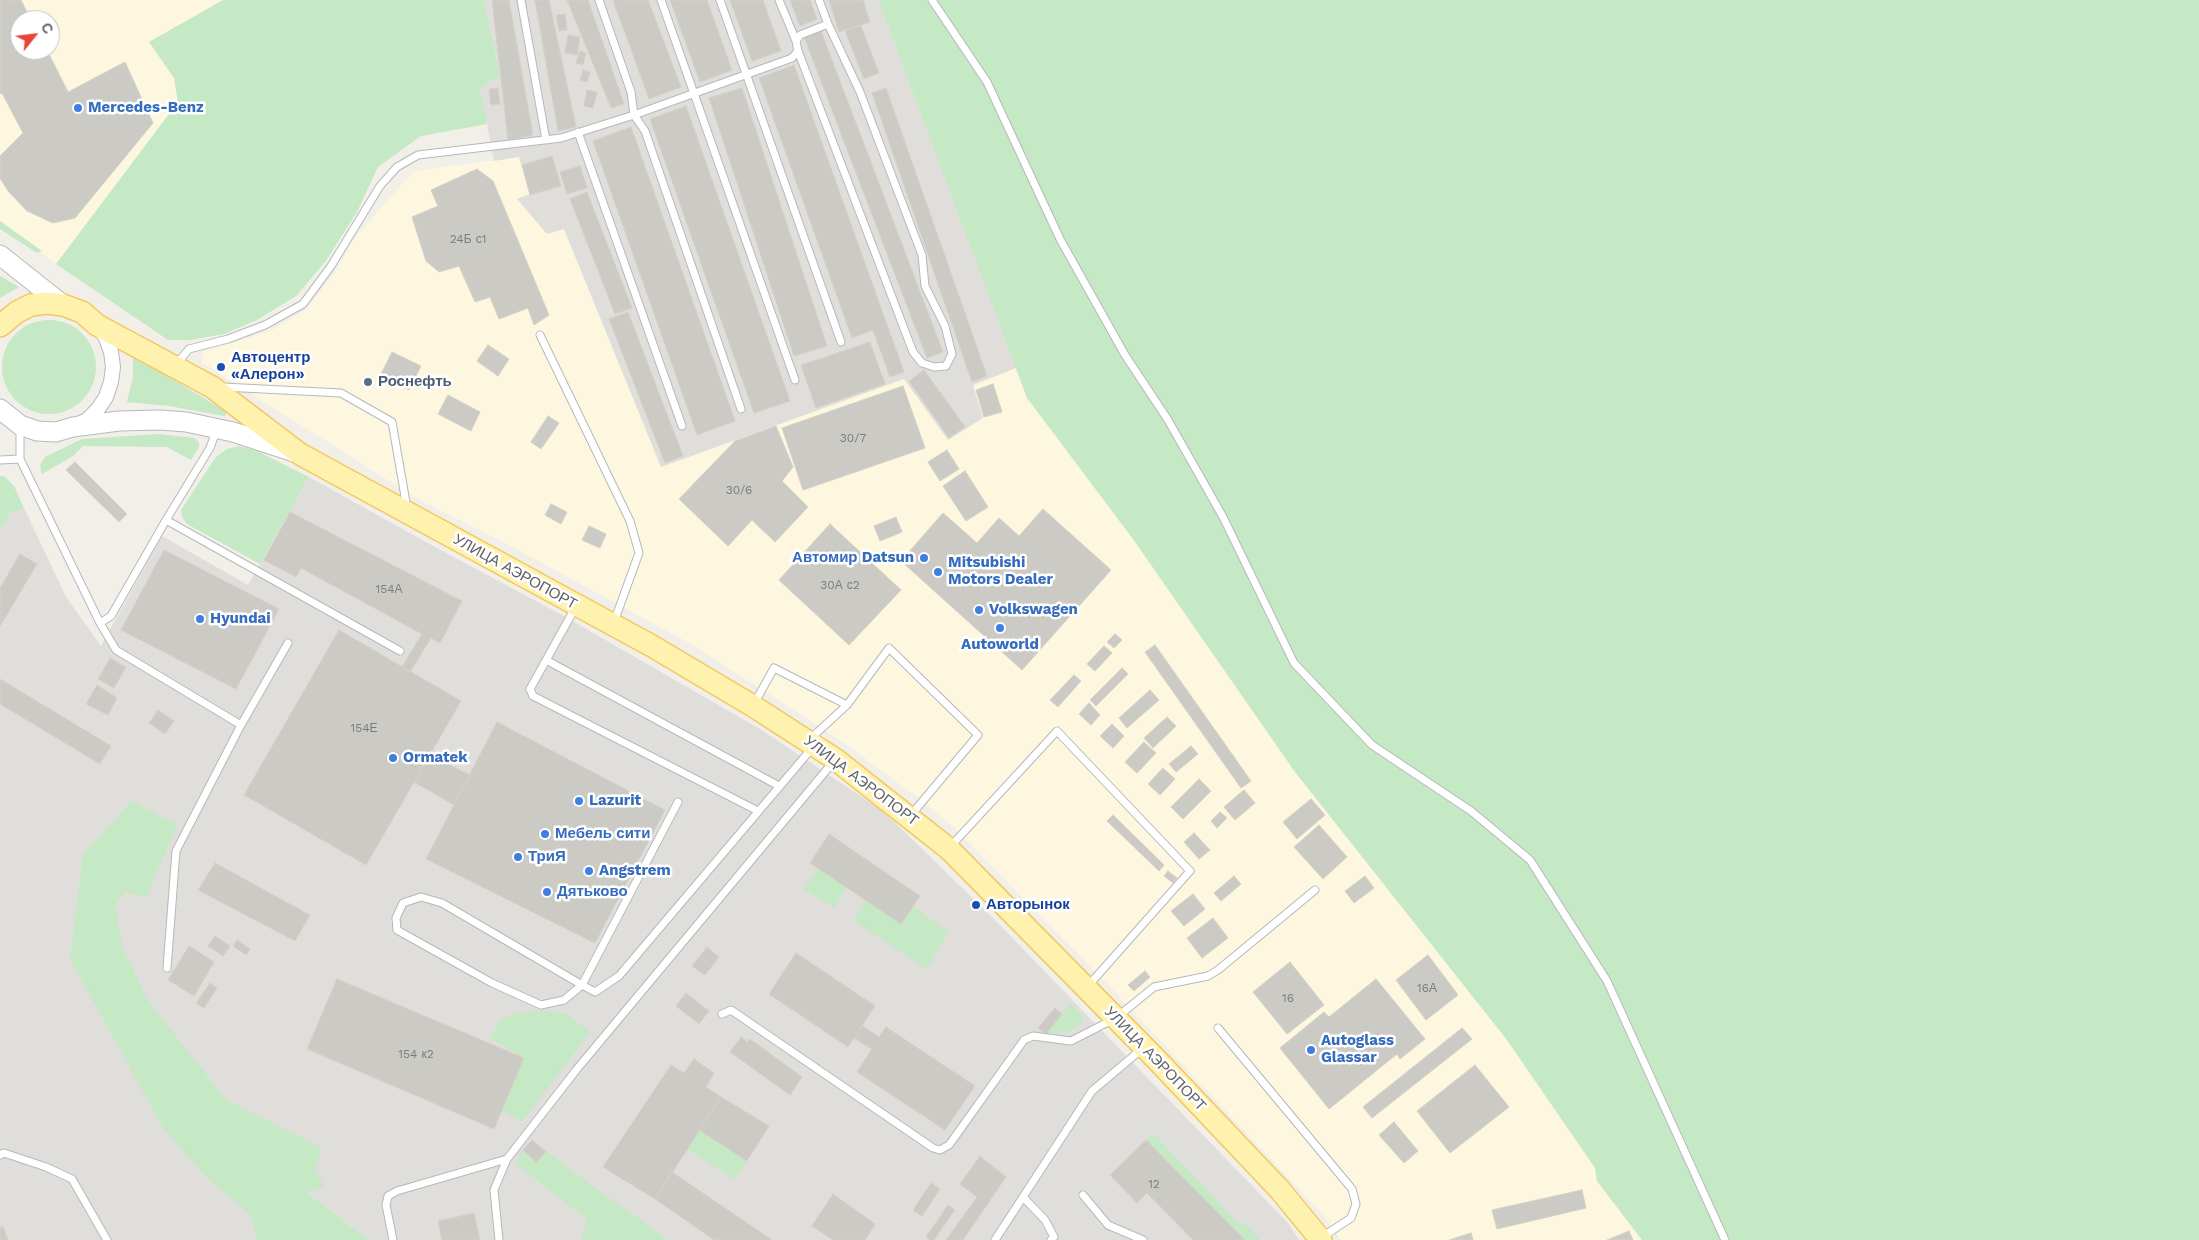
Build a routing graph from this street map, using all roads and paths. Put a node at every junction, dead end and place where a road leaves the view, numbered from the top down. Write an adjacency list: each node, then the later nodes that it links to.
1 (521, 0): 15 (lane)
2 (599, 0): 13 (lane)
3 (661, 0): 12 (lane)
4 (720, 0): 11 (lane)
5 (780, 0): 9 (lane)
6 (819, 0): 8 (lane)
7 (932, 0): 71 (lane)
8 (828, 24): 9 (lane); 10 (lane)
9 (796, 41): 10 (lane)
10 (798, 51): 11 (lane)
11 (746, 74): 12 (lane); 21 (lane)
12 (695, 92): 13 (lane); 23 (lane)
13 (634, 115): 14 (lane); 25 (lane)
14 (578, 132): 15 (lane); 28 (lane)
15 (546, 140): 22 (lane)
16 (0, 255): 17 (main road, УЛИЦА АЭРОПОРТ)
17 (63, 305): 18 (main road, УЛИЦА АЭРОПОРТ); 19 (main road, УЛИЦА АЭРОПОРТ)
18 (97, 325): 22 (main road, УЛИЦА АЭРОПОРТ); 29 (street, УЛИЦА АЭРОПОРТ)
19 (0, 326)
20 (540, 335): 38 (lane)
21 (840, 342)
22 (175, 366): 24 (main road, УЛИЦА АЭРОПОРТ)
23 (795, 380)
24 (212, 387): 31 (main road, УЛИЦА АЭРОПОРТ); 34 (lane)
25 (741, 408)
26 (0, 409): 27 (main road, УЛИЦА АЭРОПОРТ)
27 (20, 425): 29 (main road, УЛИЦА АЭРОПОРТ); 32 (lane)
28 (682, 426)
29 (73, 427): 30 (main road, УЛИЦА АЭРОПОРТ)
30 (217, 428): 31 (main road, УЛИЦА АЭРОПОРТ); 35 (lane)
31 (300, 454): 34 (main road, УЛИЦА АЭРОПОРТ)
32 (20, 458): 33 (lane); 37 (lane)
33 (0, 460)
34 (408, 513): 36 (main road, УЛИЦА АЭРОПОРТ)
35 (166, 520): 37 (lane); 40 (lane)
36 (577, 606): 38 (main road, УЛИЦА АЭРОПОРТ); 41 (lane)
37 (100, 623): 44 (lane)
38 (614, 625): 43 (main road, УЛИЦА АЭРОПОРТ)
39 (288, 643): 44 (lane)
40 (400, 651)
41 (546, 660): 47 (lane); 49 (lane)
42 (847, 705): 43 (lane); 45 (lane); 50 (lane)
43 (753, 706): 45 (main road, УЛИЦА АЭРОПОРТ)
44 (241, 725): 53 (lane)
45 (812, 743): 46 (main road, УЛИЦА АЭРОПОРТ); 47 (lane)
46 (835, 759): 50 (main road, УЛИЦА АЭРОПОРТ); 61 (lane)
47 (779, 786): 49 (lane)
48 (678, 802): 54 (lane)
49 (758, 811): 54 (lane)
50 (909, 817): 51 (main road, УЛИЦА АЭРОПОРТ)
51 (949, 849): 55 (main road, УЛИЦА АЭРОПОРТ); 55 (lane)
52 (1315, 890): 57 (lane)
53 (167, 968)
54 (582, 985): 54 (lane)
55 (1086, 988): 57 (main road, УЛИЦА АЭРОПОРТ)
56 (722, 1014): 57 (lane)
57 (1116, 1018): 59 (main road, УЛИЦА АЭРОПОРТ)
58 (1218, 1028): 64 (lane)
59 (1144, 1048): 63 (lane); 64 (main road, УЛИЦА АЭРОПОРТ)
60 (0, 1155): 65 (lane)
61 (507, 1159): 66 (lane); 67 (lane)
62 (1083, 1195): 70 (lane)
63 (1024, 1198): 68 (lane); 69 (lane)
64 (1320, 1239)
65 (107, 1240)
66 (392, 1240)
67 (499, 1240)
68 (995, 1240)
69 (1051, 1240)
70 (1143, 1240)
71 (1724, 1240)

